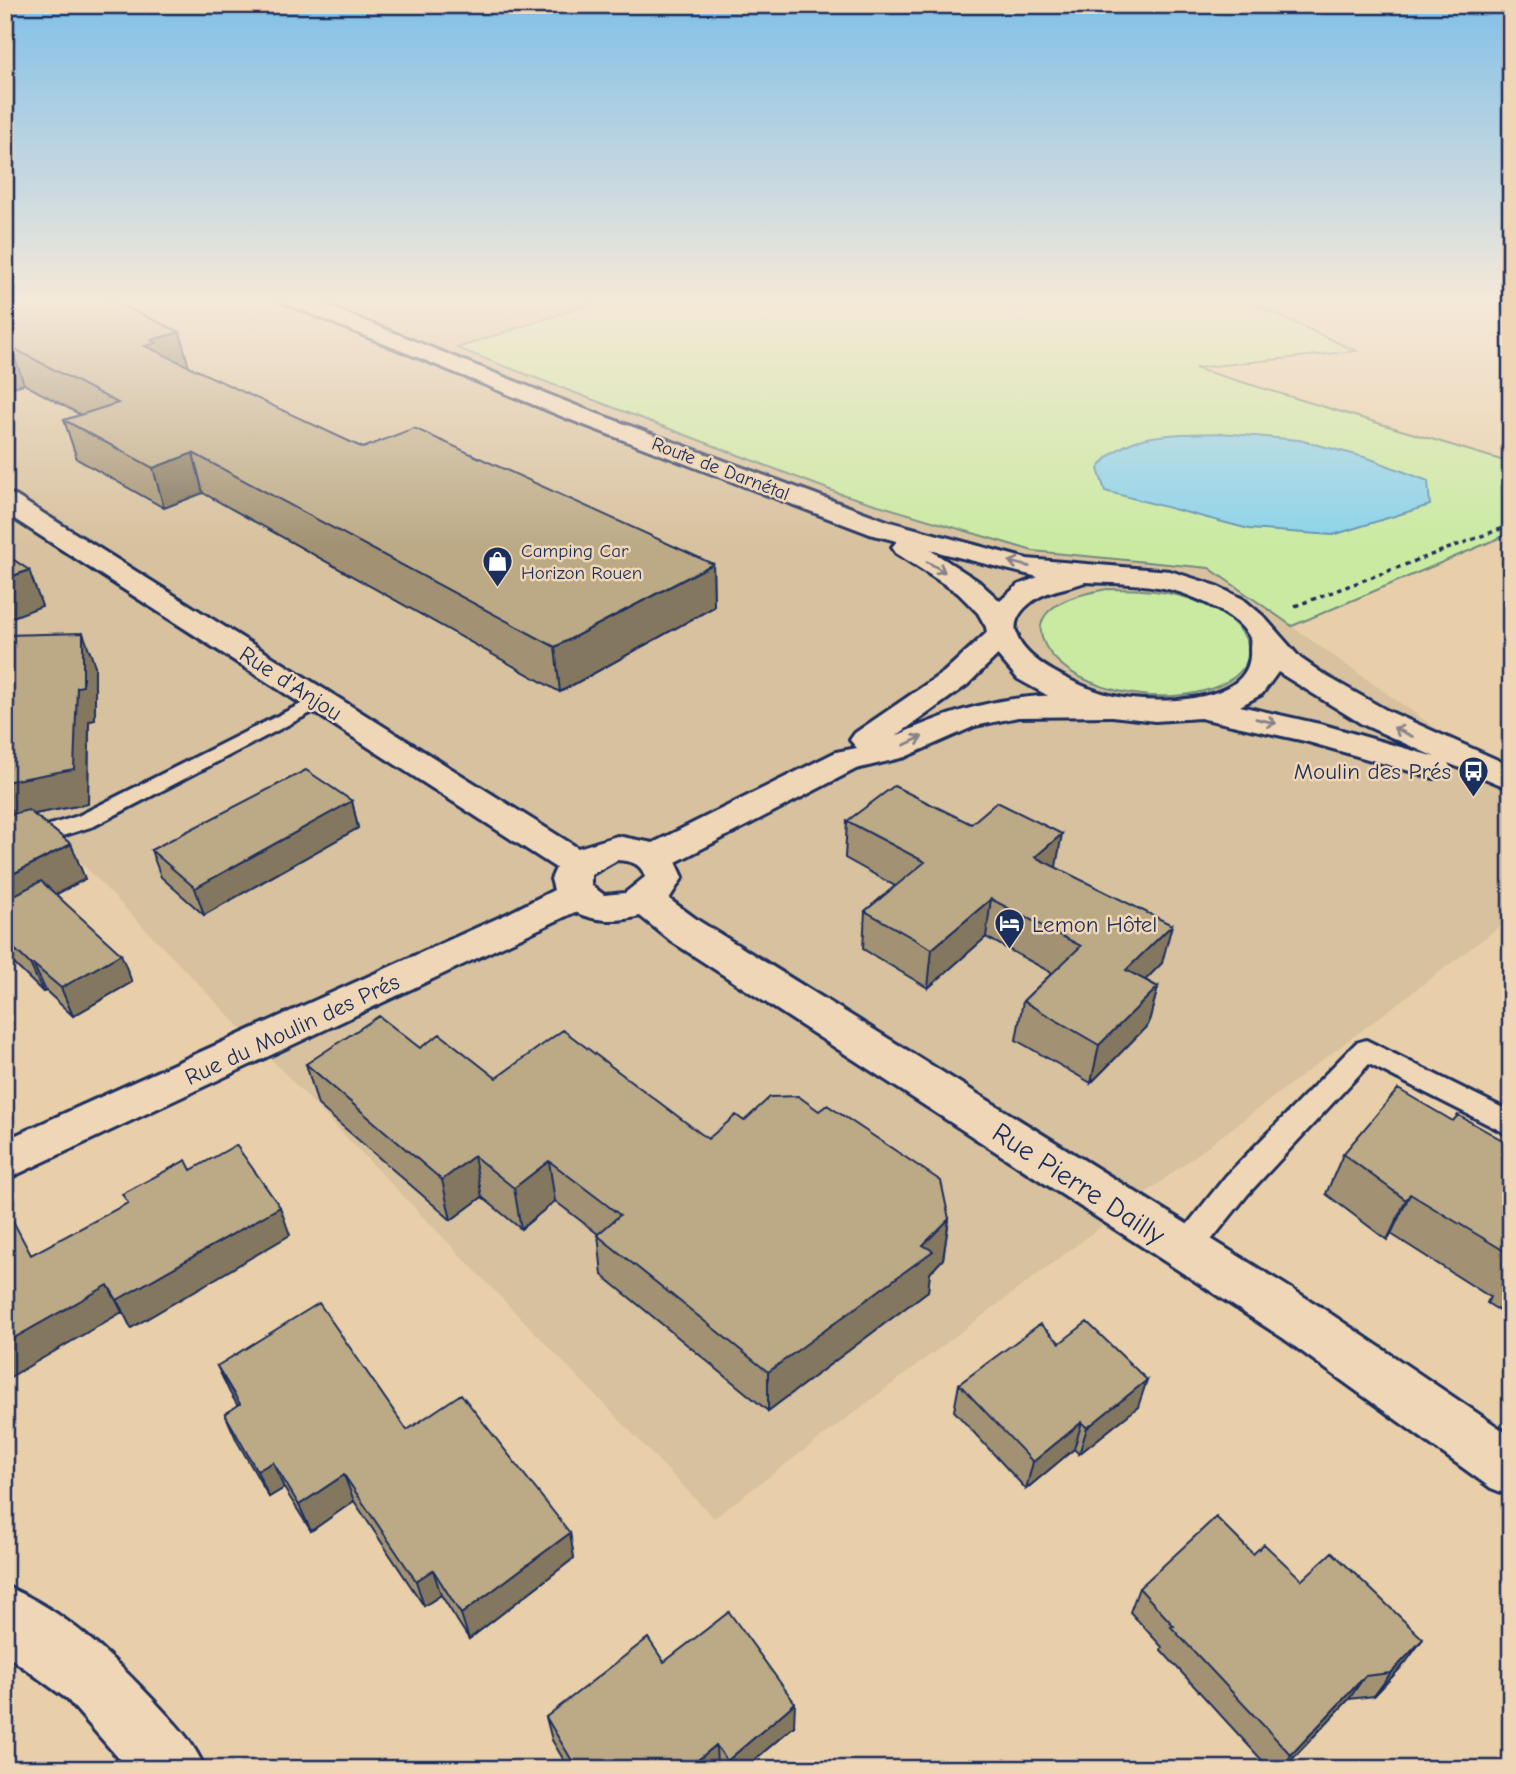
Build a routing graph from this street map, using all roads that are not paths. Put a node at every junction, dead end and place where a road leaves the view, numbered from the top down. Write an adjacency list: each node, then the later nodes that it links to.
1 (494, 381): 3 (street, Route de Darnétal)
2 (5, 501): 7 (street, Rue d'Anjou)
3 (880, 528): 4 (street, one-way to 3); 5 (street, one-way to 5)
4 (1086, 574): 5 (street); 6 (street)
5 (1002, 631): 8 (street); 10 (street)
6 (1259, 631): 9 (street); 11 (street, one-way to 6)
7 (319, 701): 13 (lane); 15 (street, Rue d'Anjou)
8 (1112, 706): 9 (street); 10 (street, one-way to 8)
9 (1199, 708): 12 (street, one-way to 12)
10 (848, 759): 14 (street)
11 (1511, 779)
12 (1511, 793)
13 (5, 847)
14 (649, 879): 15 (street); 15 (street); 18 (street, Rue Pierre Dailly)
15 (578, 880): 17 (street, Rue du Moulin des Prés)
16 (1511, 1125): 18 (lane)
17 (5, 1161)
18 (1185, 1250): 19 (street, Rue Pierre Dailly)
19 (1511, 1469)
20 (5, 1616): 21 (street)
21 (172, 1769)

